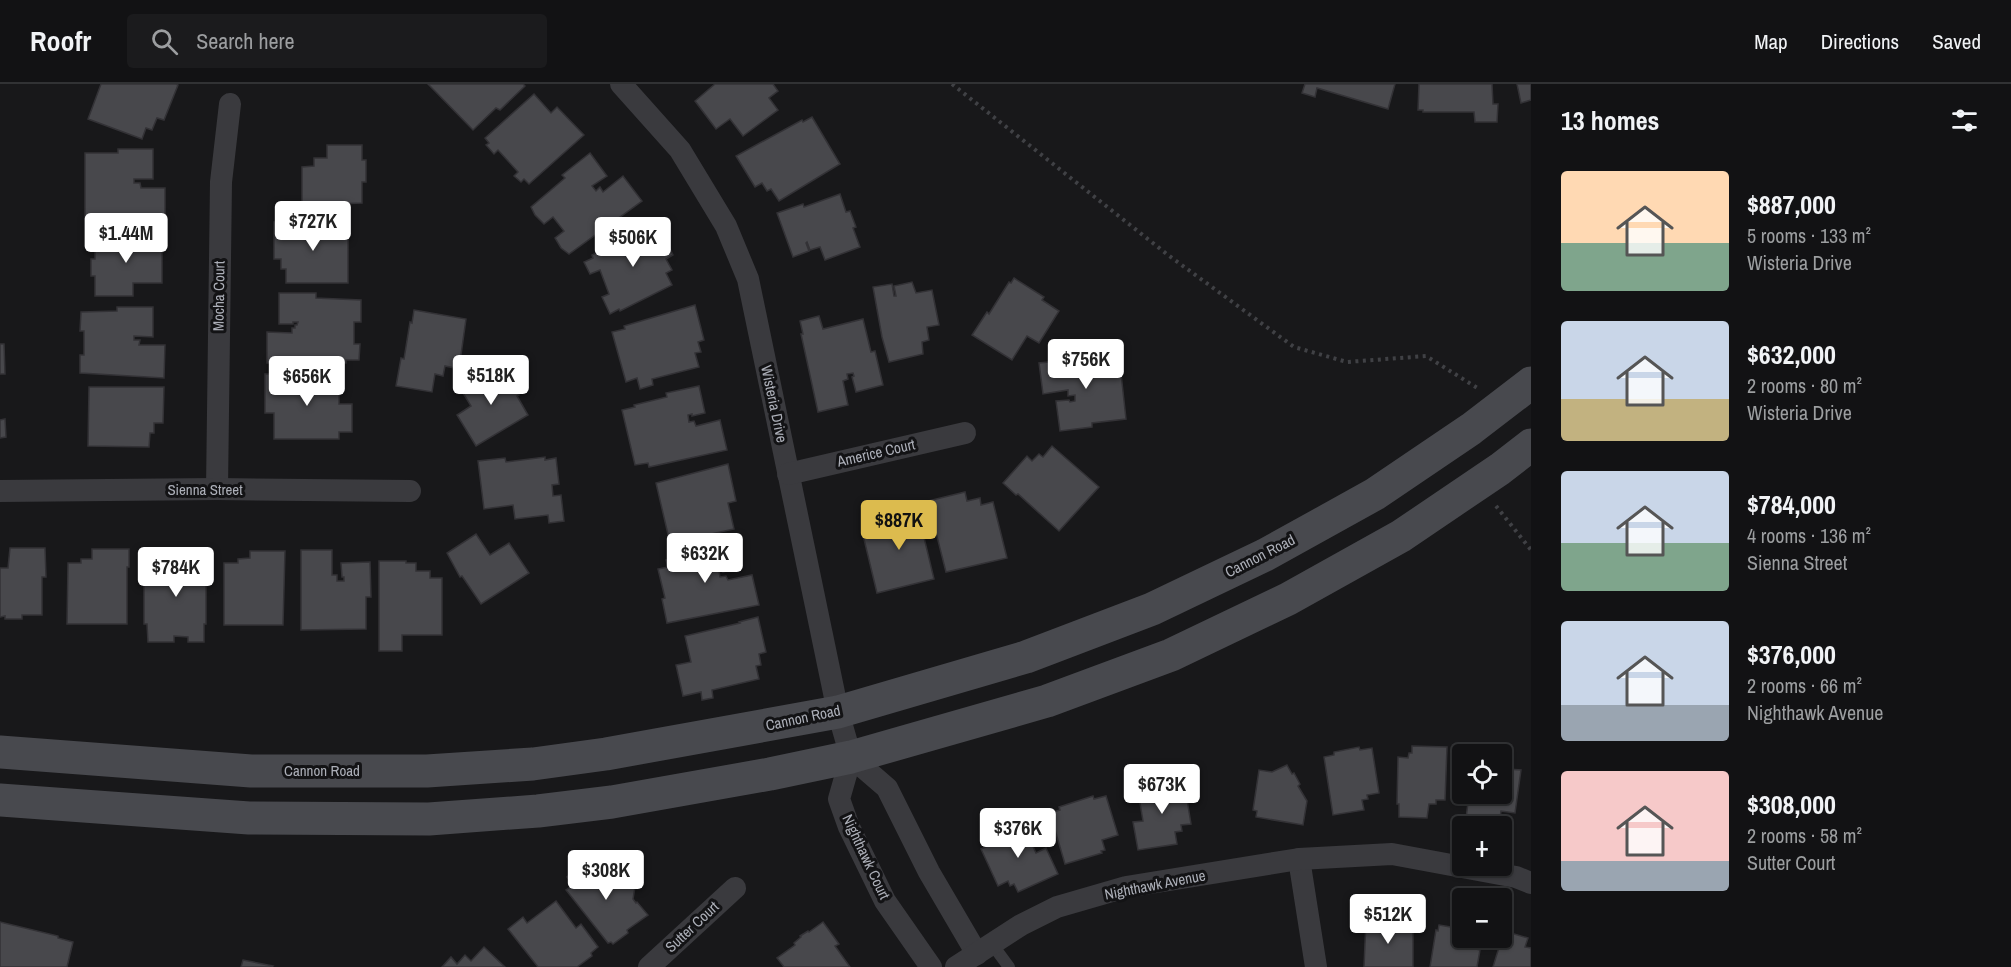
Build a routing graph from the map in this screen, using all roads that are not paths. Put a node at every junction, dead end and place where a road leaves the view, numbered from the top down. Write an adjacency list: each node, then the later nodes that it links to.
1 (621, 84): 6 (street, Wisteria Drive)
2 (230, 104): 7 (street, Mocha Court)
3 (1531, 383): 10 (main road, Cannon Road)
4 (965, 433): 6 (street, Americe Court)
5 (1531, 445): 12 (main road)
6 (788, 474): 10 (street, Wisteria Drive)
7 (217, 489): 8 (street, Sienna Street); 9 (street, Sienna Street)
8 (0, 491)
9 (410, 491)
10 (838, 712): 11 (main road, Cannon Road); 12 (street, Wisteria Drive)
11 (0, 752)
12 (850, 757): 13 (main road); 17 (street); 19 (street, Nighthawk Court)
13 (0, 800)
14 (1299, 860): 15 (street, Nighthawk Avenue); 17 (street, Nighthawk Avenue); 22 (street)
15 (1531, 883)
16 (735, 888): 18 (street, Sutter Court)
17 (984, 949): 20 (street, Nighthawk Avenue); 21 (lane)
18 (649, 967)
19 (931, 967)
20 (956, 967)
21 (1009, 967)
22 (1316, 967)

